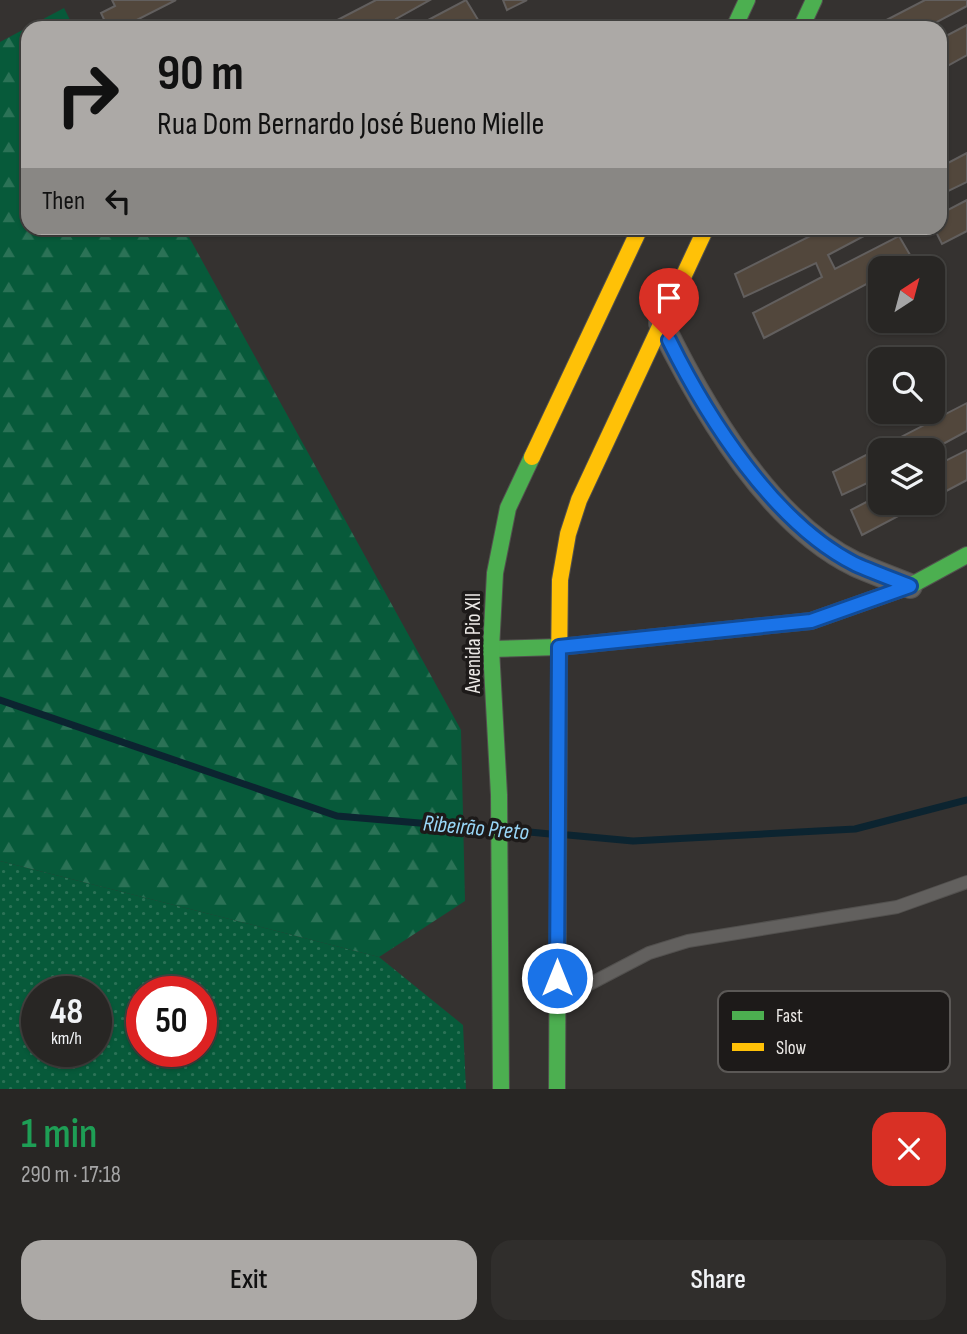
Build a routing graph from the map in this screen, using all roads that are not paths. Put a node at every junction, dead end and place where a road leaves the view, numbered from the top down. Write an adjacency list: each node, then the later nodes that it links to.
1 (747, 0): 3 (main road)
2 (814, 0): 4 (main road)
3 (737, 21)
4 (804, 21)
5 (637, 235): 11 (main road, Avenida Pio XII)
6 (703, 235): 7 (main road)
7 (661, 323): 9 (street); 10 (main road)
8 (967, 555): 9 (main road)
9 (910, 586): 10 (main road)
10 (559, 647): 11 (main road); 13 (main road)
11 (491, 649): 14 (main road, Avenida Pio XII)
12 (967, 882): 13 (lane)
13 (557, 1001): 15 (main road)
14 (501, 1089)
15 (556, 1089)

